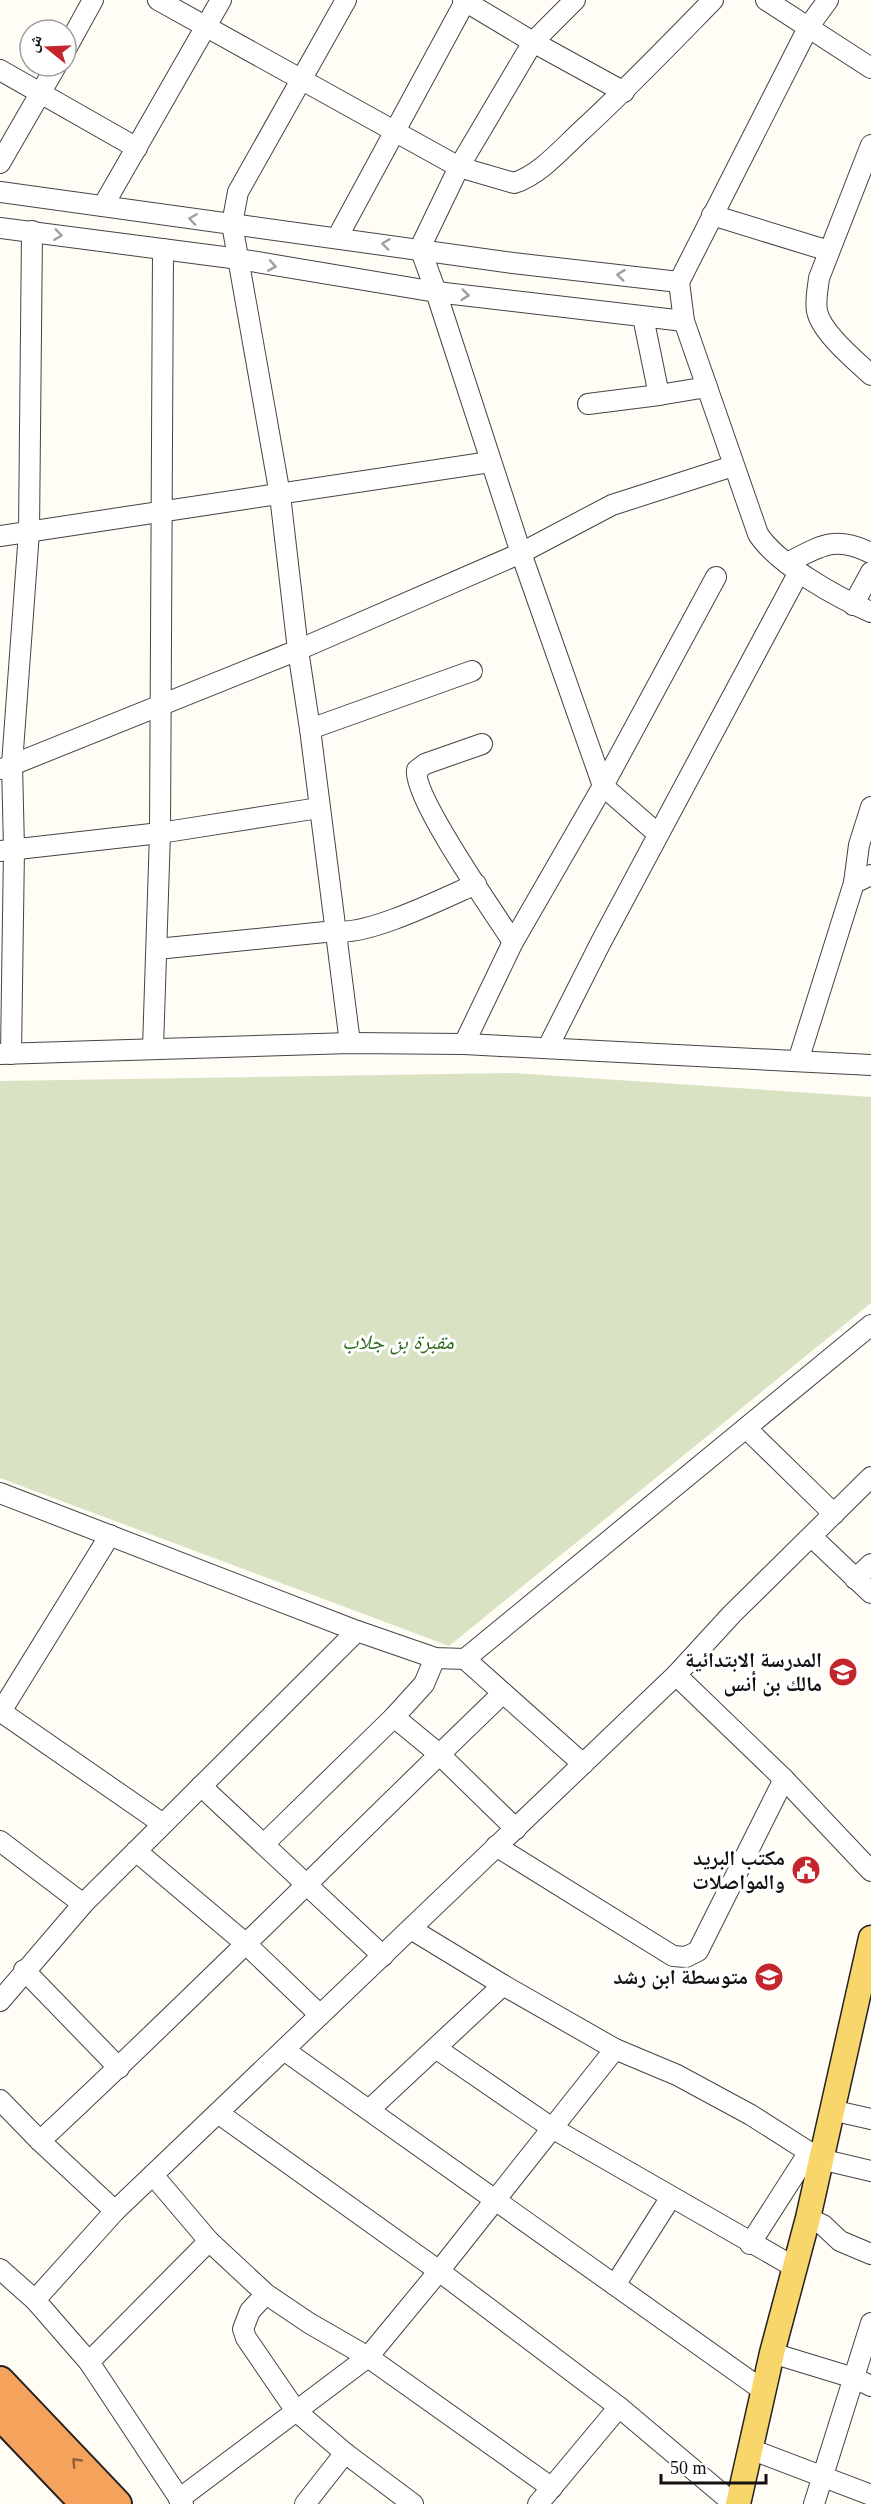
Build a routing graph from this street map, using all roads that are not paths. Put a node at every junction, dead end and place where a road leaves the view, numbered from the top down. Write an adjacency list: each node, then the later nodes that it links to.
1 (93, 0): 11 (street)
2 (158, 0): 12 (street)
3 (221, 0): 12 (street)
4 (346, 0): 17 (street)
5 (465, 0): 13 (street); 20 (street)
6 (575, 0): 13 (street)
7 (713, 0): 18 (street)
8 (766, 0): 10 (street)
9 (828, 0): 10 (street)
10 (809, 26): 14 (street); 27 (street)
11 (78, 27)
12 (206, 27): 17 (street); 22 (street)
13 (533, 42): 18 (street); 24 (street)
14 (871, 68)
15 (0, 70): 19 (street)
16 (50, 78): 19 (street)
17 (301, 79): 20 (street); 28 (street)
18 (624, 92): 24 (street)
19 (41, 95): 22 (street); 23 (street)
20 (396, 134): 24 (street); 31 (street)
21 (871, 145): 34 (street)
22 (136, 148): 26 (street)
23 (0, 163)
24 (459, 167): 32 (street)
25 (0, 192): 26 (street)
26 (103, 206): 28 (street, one-way to 26)
27 (712, 215): 34 (street); 36 (street)
28 (232, 225): 31 (street); 35 (street)
29 (0, 228): 30 (street)
30 (32, 231): 33 (street, one-way to 33); 48 (street)
31 (337, 238): 32 (street, one-way to 31)
32 (420, 248): 36 (street, one-way to 32); 37 (street)
33 (163, 249): 35 (street); 47 (street)
34 (829, 251): 40 (street)
35 (239, 260): 37 (street, one-way to 37); 46 (street)
36 (679, 282): 39 (street)
37 (436, 292): 38 (street, one-way to 38); 44 (street)
38 (643, 316): 39 (street); 42 (street)
39 (684, 321): 41 (street)
40 (871, 375)
41 (707, 387): 42 (street); 45 (street)
42 (658, 394): 43 (street)
43 (588, 404)
44 (490, 462): 46 (street); 51 (street)
45 (733, 466): 51 (street); 52 (street)
46 (280, 495): 47 (street); 56 (street)
47 (161, 512): 48 (street); 58 (street)
48 (29, 532): 49 (street); 61 (street)
49 (0, 536)
50 (870, 551): 52 (street)
51 (521, 553): 56 (street); 62 (street)
52 (793, 568): 55 (street); 66 (street)
53 (871, 572): 55 (street)
54 (716, 577): 62 (street)
55 (862, 608)
56 (298, 650): 58 (street); 59 (street)
57 (472, 671): 59 (street)
58 (161, 706): 61 (street); 65 (street)
59 (310, 729): 64 (street)
60 (482, 744): 69 (street)
61 (6, 767): 67 (street)
62 (603, 786): 66 (street); 71 (street)
63 (871, 807): 68 (street)
64 (319, 808): 65 (street); 70 (street)
65 (160, 833): 67 (street); 72 (street)
66 (658, 834): 75 (street)
67 (7, 850): 77 (street)
68 (863, 879): 78 (street)
69 (476, 884): 70 (street); 71 (street)
70 (335, 931): 72 (street); 73 (street)
71 (513, 942): 74 (street)
72 (157, 949): 76 (street)
73 (350, 1043): 74 (street); 76 (street)
74 (464, 1044): 75 (street)
75 (548, 1047): 78 (street)
76 (153, 1048): 77 (street)
77 (6, 1054)
78 (798, 1061): 79 (street)
79 (871, 1065)
80 (871, 1325): 81 (street)
81 (746, 1428): 84 (street); 92 (street)
82 (871, 1477): 84 (street)
83 (3, 1500): 85 (street)
84 (834, 1514): 86 (street)
85 (110, 1535): 90 (street); 95 (street)
86 (812, 1538): 88 (street); 93 (street)
87 (871, 1564): 88 (street)
88 (855, 1579): 89 (street)
89 (871, 1593)
90 (357, 1631): 91 (street); 100 (street)
91 (435, 1658): 92 (street); 96 (street)
92 (465, 1659): 94 (street)
93 (676, 1675): 98 (street); 99 (street)
94 (503, 1693): 97 (street); 98 (street)
95 (0, 1712): 101 (street)
96 (394, 1717): 97 (street); 104 (street)
97 (439, 1754): 102 (street); 108 (street)
98 (583, 1764): 102 (street)
99 (784, 1779): 105 (street); 107 (street)
100 (201, 1786): 101 (street); 104 (street)
101 (163, 1824): 106 (street)
102 (516, 1829): 105 (street)
103 (0, 1841): 109 (street)
104 (264, 1844): 108 (street)
105 (496, 1846): 110 (street)
106 (136, 1851): 109 (street); 112 (street)
107 (871, 1871)
108 (305, 1884): 112 (street); 113 (street)
109 (83, 1904): 115 (street)
110 (411, 1929): 113 (street); 116 (street)
111 (871, 1938): 114 (main road)
112 (245, 1943): 118 (street); 122 (street)
113 (382, 1956): 118 (street)
114 (868, 1963): 125 (main road)
115 (24, 1970): 117 (street); 122 (street)
116 (503, 1985): 119 (street); 120 (street)
117 (0, 2001)
118 (320, 2015): 121 (street)
119 (437, 2049): 124 (street); 128 (street)
120 (615, 2049): 128 (street); 130 (street)
121 (284, 2050): 124 (street); 126 (street)
122 (119, 2068): 129 (street)
123 (0, 2100): 129 (street)
124 (369, 2110): 134 (street)
125 (831, 2110): 127 (street); 130 (main road)
126 (218, 2113): 132 (street); 142 (street)
127 (871, 2119)
128 (552, 2128): 133 (street); 134 (street)
129 (40, 2142): 135 (street)
130 (814, 2155): 131 (street); 136 (main road); 138 (street)
131 (871, 2171)
132 (153, 2175): 135 (street); 137 (street)
133 (671, 2197): 138 (street); 143 (street)
134 (494, 2199): 142 (street); 143 (street)
135 (115, 2211): 145 (street)
136 (806, 2227): 139 (street); 140 (main road)
137 (209, 2241): 144 (street); 149 (street)
138 (750, 2244): 140 (street)
139 (871, 2254)
140 (796, 2268): 147 (main road)
141 (0, 2269): 145 (street)
142 (440, 2271): 148 (street); 153 (street)
143 (615, 2285): 152 (street)
144 (266, 2294): 148 (street); 154 (street)
145 (35, 2300): 149 (street)
146 (871, 2323): 151 (street)
147 (772, 2353): 151 (street); 152 (main road)
148 (368, 2357): 154 (street); 159 (street)
149 (89, 2362): 161 (street)
150 (0, 2381): 164 (highway, one-way to 150)
151 (862, 2382): 158 (street)
152 (764, 2391): 156 (main road)
153 (619, 2407): 159 (street); 167 (street)
154 (296, 2411): 157 (street); 161 (street)
155 (0, 2415): 163 (highway)
156 (750, 2449): 158 (street); 167 (main road)
157 (345, 2453): 162 (street); 165 (street)
158 (825, 2476): 160 (street); 168 (street)
159 (552, 2488): 166 (street)
160 (871, 2495)
161 (181, 2501)
162 (411, 2503)
163 (85, 2504)
164 (117, 2504)
165 (305, 2504)
166 (538, 2504)
167 (736, 2504)
168 (814, 2504)

